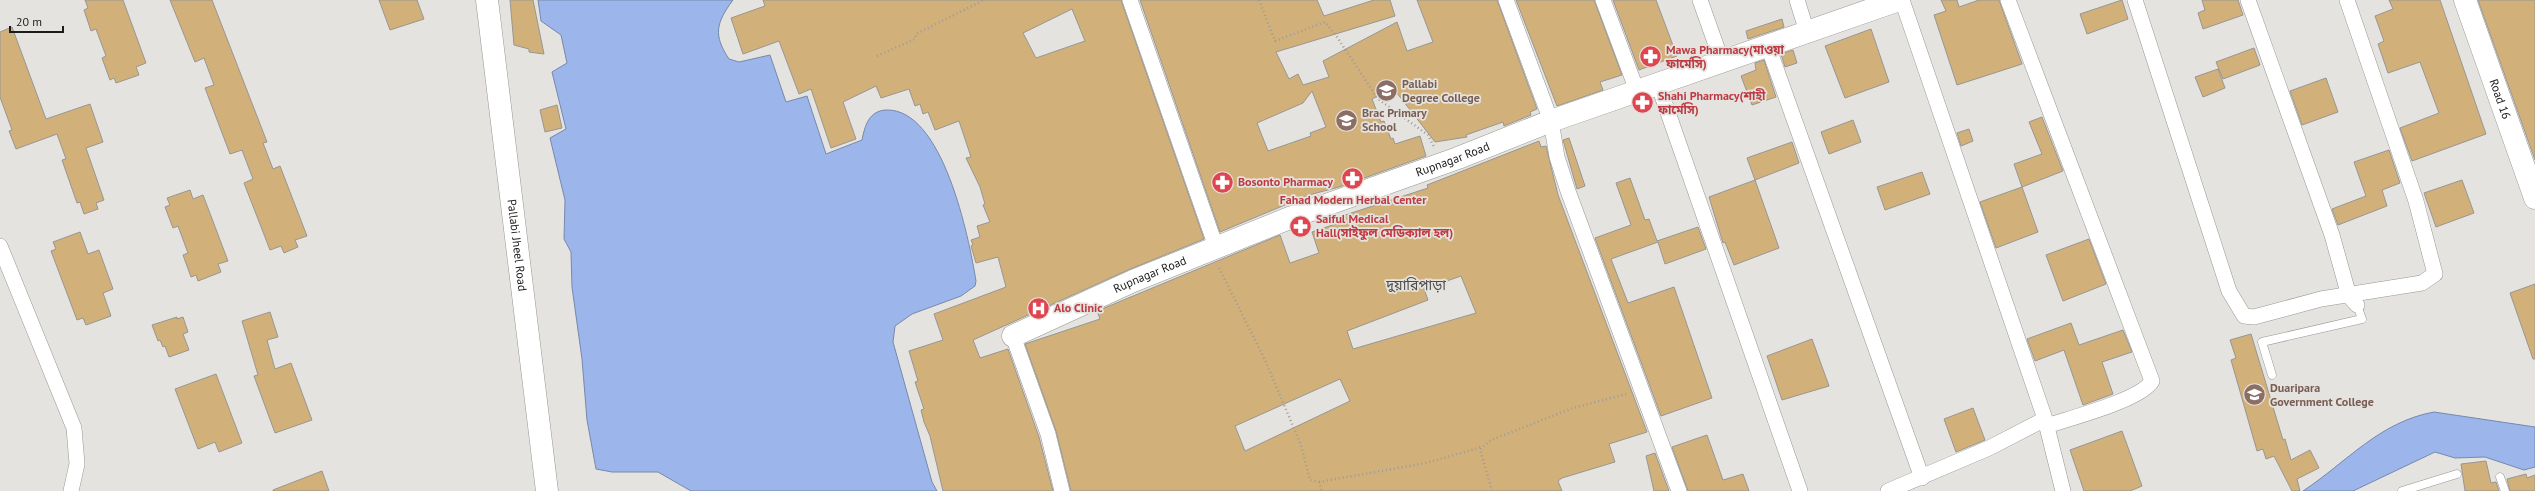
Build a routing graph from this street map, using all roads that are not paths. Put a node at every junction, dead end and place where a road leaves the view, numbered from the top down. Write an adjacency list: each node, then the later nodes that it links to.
1 (487, 0): 31 (street, Pallabi Jheel Road)
2 (1130, 0): 22 (street)
3 (1506, 0): 19 (street)
4 (1603, 0): 18 (street)
5 (1700, 0): 16 (street)
6 (1797, 0): 14 (street)
7 (1899, 0): 14 (street, Rupnagar Road)
8 (1902, 0): 26 (street)
9 (2008, 0): 26 (street)
10 (2135, 0): 23 (street)
11 (2248, 0): 23 (street)
12 (2347, 0): 23 (street)
13 (2465, 0): 20 (street, Road 16)
14 (1808, 32): 15 (street, Rupnagar Road)
15 (1768, 46): 16 (street, Rupnagar Road); 29 (street)
16 (1722, 62): 17 (street, Rupnagar Road)
17 (1658, 84): 18 (street, Rupnagar Road); 34 (street)
18 (1637, 91): 19 (street, Rupnagar Road)
19 (1551, 121): 22 (street, Rupnagar Road); 33 (street)
20 (2535, 198)
21 (0, 246): 30 (street)
22 (1213, 248): 24 (street, Rupnagar Road)
23 (2353, 300): 25 (lane)
24 (1012, 336): 32 (street)
25 (2272, 375)
26 (2046, 422): 29 (street); 36 (street)
27 (2457, 474): 37 (lane)
28 (2500, 477): 38 (lane)
29 (1922, 478): 35 (street)
30 (71, 491)
31 (547, 491)
32 (1062, 491)
33 (1678, 491)
34 (1800, 491)
35 (1888, 491)
36 (2063, 491)
37 (2402, 491)
38 (2505, 491)

